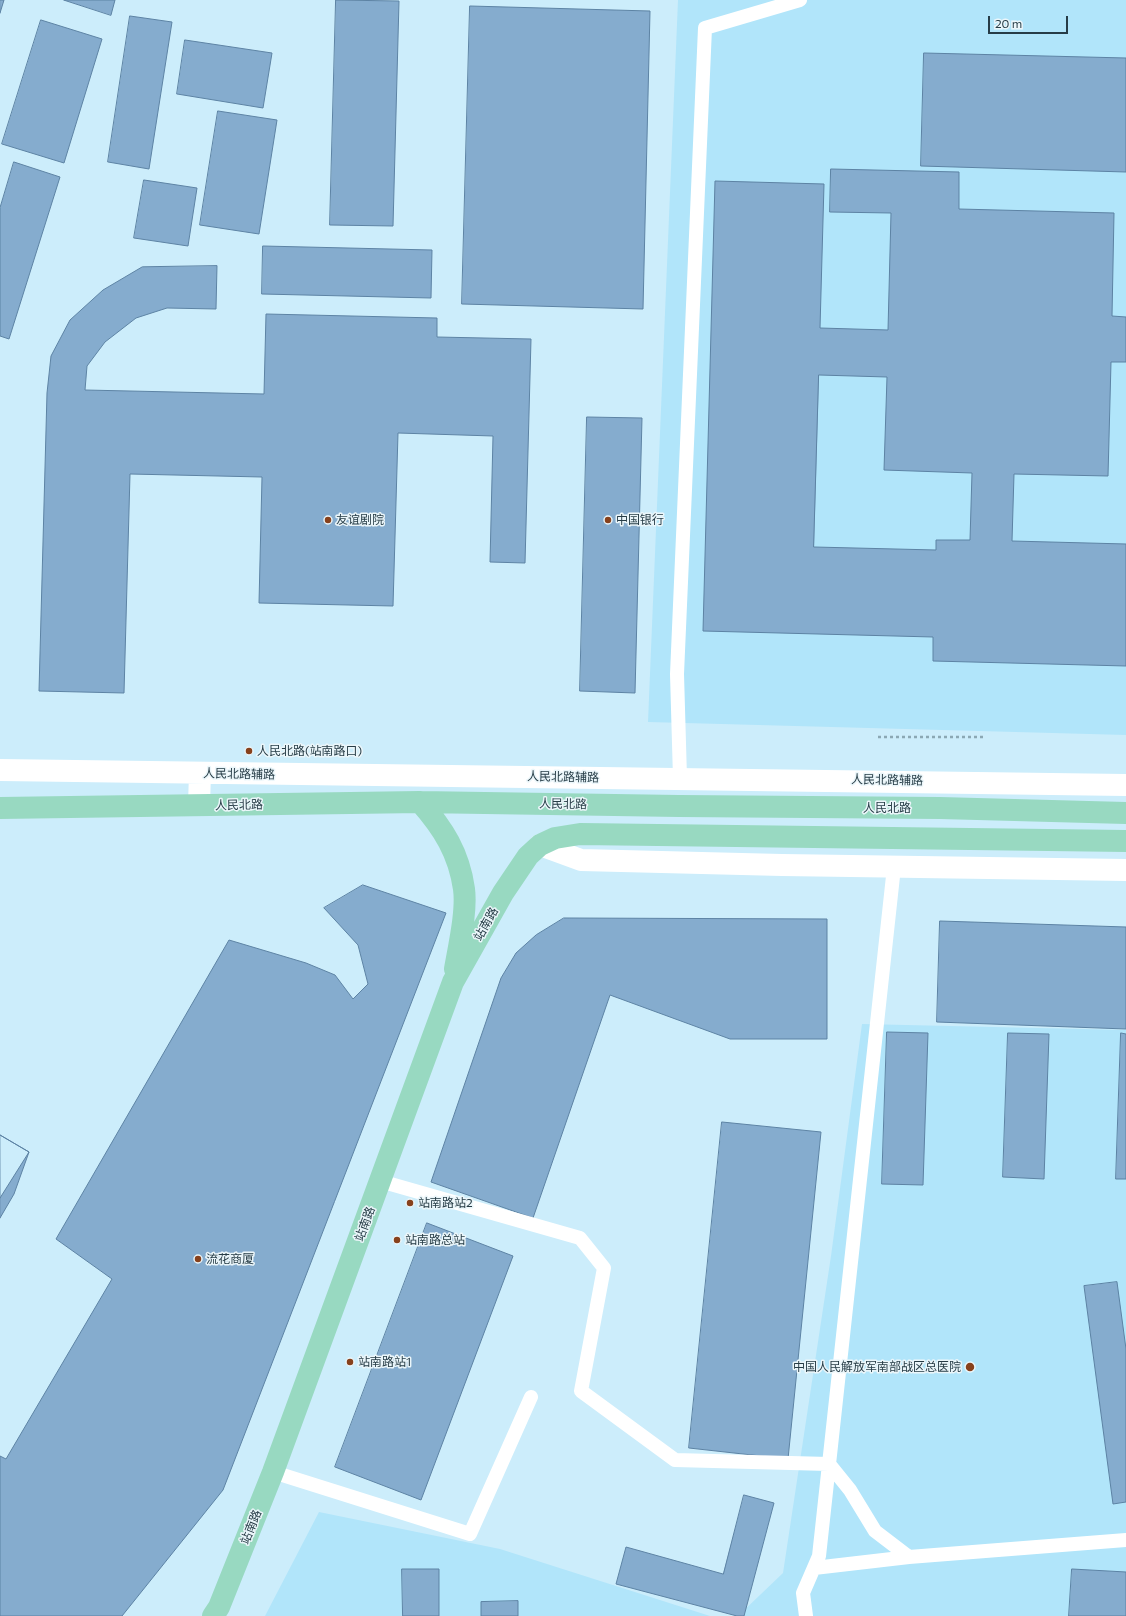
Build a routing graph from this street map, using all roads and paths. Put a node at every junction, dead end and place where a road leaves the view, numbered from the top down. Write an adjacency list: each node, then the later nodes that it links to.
1 (800, 0): 6 (lane)
2 (878, 737): 3 (path)
3 (983, 737)
4 (0, 770): 5 (street, 人民北路辅路)
5 (200, 773): 6 (street, 人民北路辅路); 9 (street)
6 (680, 778): 7 (street, 人民北路辅路); 10 (street)
7 (1126, 785)
8 (420, 802): 9 (main road, 人民北路); 10 (main road, 人民北路); 19 (main road)
9 (199, 805): 11 (main road, 人民北路)
10 (679, 806): 12 (main road, 人民北路)
11 (0, 808)
12 (1126, 813)
13 (853, 837): 14 (main road); 15 (main road); 16 (street)
14 (1126, 841)
15 (540, 845): 16 (street); 19 (main road, 站南路)
16 (852, 866): 17 (street)
17 (894, 867): 18 (street); 22 (lane)
18 (1126, 870)
19 (453, 982): 20 (main road, 站南路)
20 (380, 1181): 22 (lane); 23 (main road, 站南路)
21 (531, 1397): 23 (lane)
22 (829, 1464): 25 (lane); 26 (lane)
23 (273, 1472): 27 (main road, 站南路)
24 (1126, 1540): 25 (lane)
25 (909, 1557): 26 (lane)
26 (814, 1568): 28 (lane)
27 (212, 1616)
28 (806, 1616)

